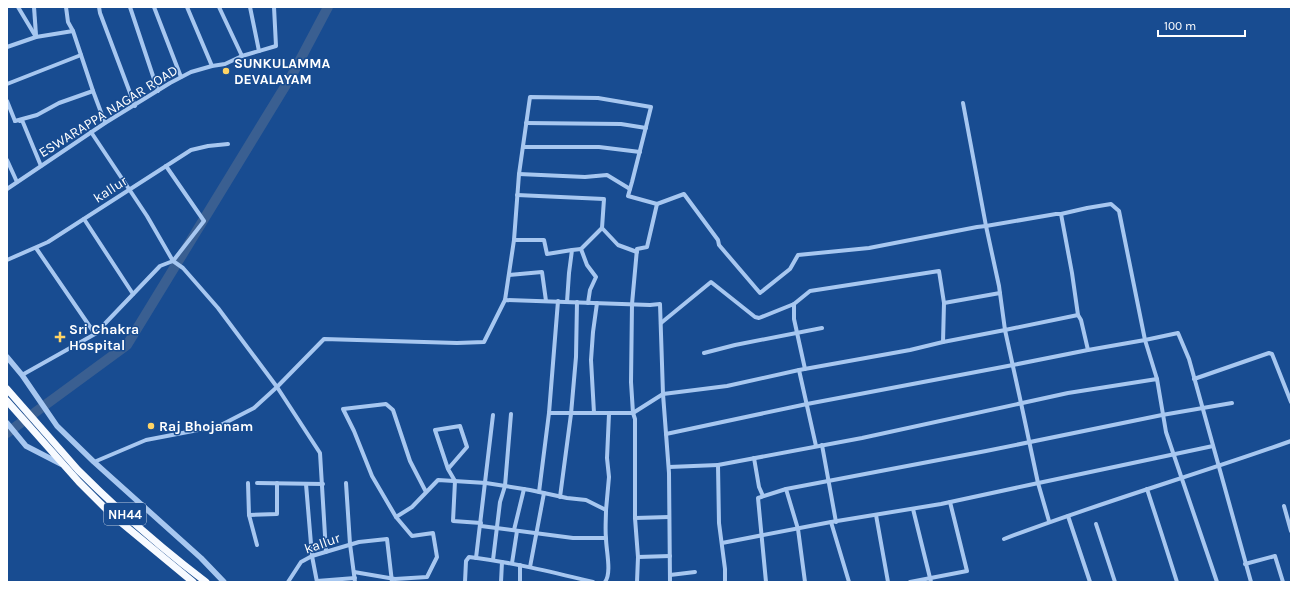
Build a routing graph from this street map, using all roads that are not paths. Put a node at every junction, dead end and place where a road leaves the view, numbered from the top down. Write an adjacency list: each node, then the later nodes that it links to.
1 (18, 7): 12 (street)
2 (34, 7): 12 (street)
3 (66, 7): 11 (street)
4 (99, 7): 24 (street)
5 (130, 7): 21 (street)
6 (154, 7): 18 (street)
7 (187, 7): 17 (street)
8 (219, 7): 16 (street)
9 (250, 7): 14 (street)
10 (274, 7): 14 (street, ESWARAPPA NAGAR ROAD)
11 (73, 31): 12 (street); 15 (street)
12 (36, 37): 13 (street)
13 (7, 47)
14 (259, 51): 16 (street, ESWARAPPA NAGAR ROAD)
15 (81, 55): 19 (street); 20 (street)
16 (242, 56): 17 (street, ESWARAPPA NAGAR ROAD)
17 (212, 66): 18 (street, ESWARAPPA NAGAR ROAD)
18 (181, 78): 21 (street, ESWARAPPA NAGAR ROAD)
19 (7, 84)
20 (93, 91): 25 (street); 26 (street)
21 (158, 91): 24 (street, ESWARAPPA NAGAR ROAD)
22 (7, 101): 25 (street)
23 (964, 103): 45 (street)
24 (135, 106): 26 (street, ESWARAPPA NAGAR ROAD)
25 (15, 121): 34 (street)
26 (105, 123): 29 (street, ESWARAPPA NAGAR ROAD)
27 (526, 123): 28 (street); 28 (street); 31 (street)
28 (646, 128): 32 (street)
29 (92, 132): 34 (street, ESWARAPPA NAGAR ROAD); 40 (street)
30 (228, 144): 35 (street, kallur)
31 (523, 147): 32 (street); 36 (street)
32 (640, 152): 39 (street)
33 (7, 160): 37 (street)
34 (41, 166): 37 (street, ESWARAPPA NAGAR ROAD)
35 (166, 166): 40 (street, kallur); 53 (street)
36 (519, 174): 39 (street); 41 (street)
37 (17, 182): 38 (street, ESWARAPPA NAGAR ROAD)
38 (7, 189)
39 (630, 189): 42 (street)
40 (129, 190): 44 (street, kallur); 53 (street)
41 (517, 195): 46 (street); 47 (street)
42 (657, 204): 45 (street); 51 (street)
43 (1061, 214): 45 (street); 67 (street); 73 (street)
44 (84, 219): 48 (street, kallur); 56 (street)
45 (986, 226): 55 (street)
46 (602, 228): 49 (street); 51 (street)
47 (514, 240): 50 (street); 54 (street)
48 (36, 248): 52 (street, kallur); 72 (street)
49 (581, 249): 50 (street); 62 (street)
50 (572, 250): 60 (street)
51 (637, 252): 65 (street)
52 (7, 260)
53 (173, 261): 56 (street); 84 (street)
54 (509, 275): 57 (street); 58 (street)
55 (1000, 293): 64 (street); 70 (street)
56 (133, 294): 72 (street)
57 (505, 300): 58 (street); 84 (street)
58 (546, 301): 59 (street)
59 (558, 301): 60 (street); 96 (street)
60 (568, 302): 61 (street)
61 (577, 302): 62 (street); 97 (street)
62 (588, 303): 63 (street)
63 (597, 303): 65 (street); 93 (street)
64 (944, 303): 66 (street); 74 (street)
65 (632, 304): 68 (street); 94 (street)
66 (794, 304): 68 (street); 71 (street)
67 (1078, 315): 70 (street); 75 (street)
68 (661, 323): 86 (street)
69 (822, 328): 71 (street)
70 (1004, 330): 74 (street); 78 (street)
71 (797, 332): 76 (street); 79 (street)
72 (95, 334): 81 (street)
73 (1145, 340): 75 (street); 82 (street); 83 (street)
74 (943, 342): 79 (street)
75 (1088, 350): 78 (street)
76 (704, 353)
77 (7, 357): 81 (street)
78 (1013, 365): 88 (street); 91 (street)
79 (805, 369): 80 (street)
80 (799, 370): 86 (street); 91 (street)
81 (22, 375): 111 (street)
82 (1156, 379): 88 (street); 100 (street)
83 (1194, 379): 87 (street); 92 (street)
84 (277, 387): 111 (street); 127 (street)
85 (7, 389): 103 (highway, NH44)
86 (663, 394): 94 (street); 102 (street)
87 (1291, 402)
88 (1022, 403): 105 (street); 106 (street)
89 (1232, 403): 92 (street)
90 (9, 404): 103 (highway, NH44)
91 (807, 404): 102 (street); 107 (street)
92 (1202, 408): 100 (street); 108 (street)
93 (594, 413): 97 (street); 98 (street)
94 (633, 413): 98 (street); 146 (street)
95 (511, 414): 128 (street)
96 (549, 414): 97 (street); 133 (street)
97 (571, 414): 136 (street)
98 (609, 414): 140 (street)
99 (493, 415): 124 (street)
100 (1162, 415): 105 (street); 109 (street)
101 (7, 423): 113 (street)
102 (666, 434): 115 (street)
103 (48, 441): 113 (highway, NH44); 181 (highway, NH44)
104 (1291, 441): 114 (street)
105 (1029, 442): 119 (street); 125 (street)
106 (822, 445): 107 (street); 119 (street)
107 (816, 446): 110 (street)
108 (1213, 446): 109 (street); 114 (street)
109 (1174, 455): 117 (street); 125 (street)
110 (754, 458): 112 (street); 135 (street)
111 (94, 462): 182 (street)
112 (718, 465): 115 (street); 159 (street)
113 (65, 466): 180 (highway, NH44)
114 (1219, 466): 117 (street); 170 (street)
115 (669, 467): 145 (street)
116 (448, 469): 116 (street); 118 (street)
117 (1182, 477): 131 (street); 201 (street)
118 (455, 481): 124 (street); 132 (street); 149 (street)
119 (828, 481): 129 (street); 147 (street)
120 (248, 483): 141 (street)
121 (257, 483): 122 (street)
122 (277, 483): 126 (street); 141 (street)
123 (346, 483): 160 (street)
124 (486, 483): 128 (street); 149 (street)
125 (1038, 483): 137 (street); 148 (street)
126 (306, 484): 127 (street); 163 (street)
127 (323, 484): 162 (street)
128 (505, 486): 130 (street); 151 (street)
129 (786, 488): 135 (street); 152 (street)
130 (524, 489): 133 (street); 153 (street)
131 (1147, 489): 143 (street); 200 (street)
132 (426, 492): 144 (street); 144 (street)
133 (539, 492): 134 (street)
134 (544, 493): 136 (street); 155 (street)
135 (763, 496): 156 (street)
136 (560, 497): 140 (street)
137 (950, 502): 139 (street); 179 (street)
138 (1284, 506): 154 (street)
139 (913, 509): 142 (street); 179 (street)
140 (606, 510): 157 (street)
141 (249, 515): 161 (street)
142 (876, 515): 147 (street); 196 (street)
143 (1068, 516): 148 (street); 198 (street)
144 (396, 517): 178 (street)
145 (669, 517): 146 (street); 164 (street)
146 (635, 518): 165 (street)
147 (834, 522): 152 (street); 195 (street)
148 (1050, 522): 158 (street)
149 (481, 524): 151 (street); 166 (street)
150 (1096, 524): 199 (street)
151 (497, 528): 153 (street); 167 (street)
152 (798, 530): 156 (street); 194 (street)
153 (515, 531): 155 (street); 169 (street)
154 (1291, 531)
155 (536, 533): 157 (street); 172 (street)
156 (762, 536): 159 (street); 193 (street)
157 (606, 538): 189 (street)
158 (1004, 539)
159 (722, 543): 192 (street)
160 (350, 544): 162 (street, kallur); 173 (street); 177 (street, kallur)
161 (257, 545)
162 (326, 552): 163 (street, kallur)
163 (312, 556): 183 (street, kallur); 184 (street)
164 (670, 556): 165 (street); 175 (street)
165 (638, 557): 190 (street)
166 (476, 558): 167 (street); 185 (street)
167 (493, 560): 168 (street)
168 (502, 562): 169 (street); 186 (street)
169 (512, 563): 171 (street)
170 (1246, 564): 202 (street); 203 (street)
171 (520, 565): 172 (street); 187 (street)
172 (530, 567): 188 (street)
173 (354, 572): 176 (street); 177 (street)
174 (695, 572): 175 (street)
175 (670, 575): 191 (street)
176 (355, 580): 184 (street)
177 (392, 580): 178 (street)
178 (427, 580)
179 (931, 580): 197 (street)
180 (193, 582)
181 (206, 582)
182 (224, 582)
183 (288, 582)
184 (317, 582)
185 (465, 582)
186 (501, 582)
187 (520, 582)
188 (593, 582)
189 (605, 582)
190 (637, 582)
191 (670, 582)
192 (725, 582)
193 (766, 582)
194 (805, 582)
195 (849, 582)
196 (888, 582)
197 (910, 582)
198 (1090, 582)
199 (1115, 582)
200 (1177, 582)
201 (1217, 582)
202 (1251, 582)
203 (1283, 582)

